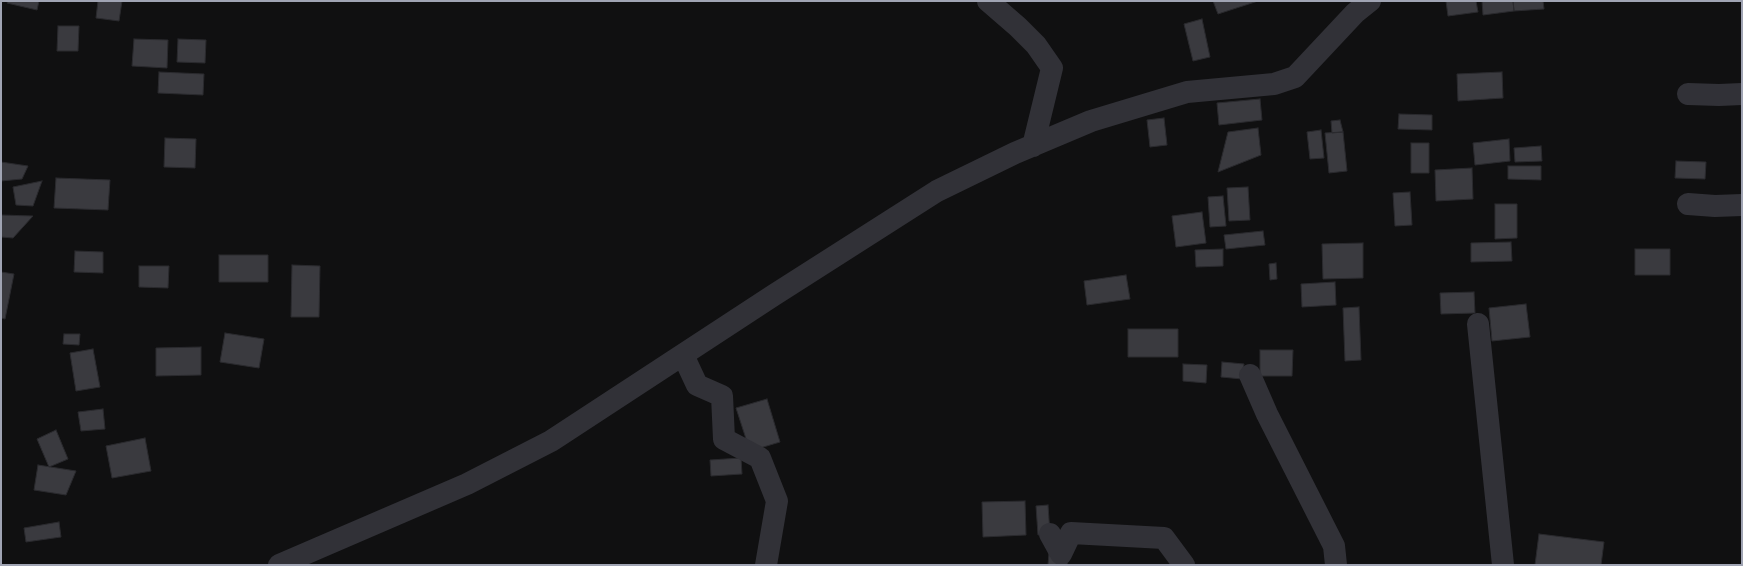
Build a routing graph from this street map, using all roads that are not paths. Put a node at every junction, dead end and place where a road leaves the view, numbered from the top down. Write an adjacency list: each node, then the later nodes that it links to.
1 (988, 1): 5 (street)
2 (1370, 1): 5 (street)
3 (1688, 94): 4 (street)
4 (1742, 94)
5 (1033, 146): 9 (street)
6 (1688, 204): 7 (street)
7 (1742, 205)
8 (1478, 324): 16 (street)
9 (683, 354): 12 (street); 13 (street)
10 (1250, 375): 15 (street)
11 (1050, 534): 14 (street)
12 (279, 565)
13 (766, 565)
14 (1184, 565)
15 (1336, 565)
16 (1503, 565)

